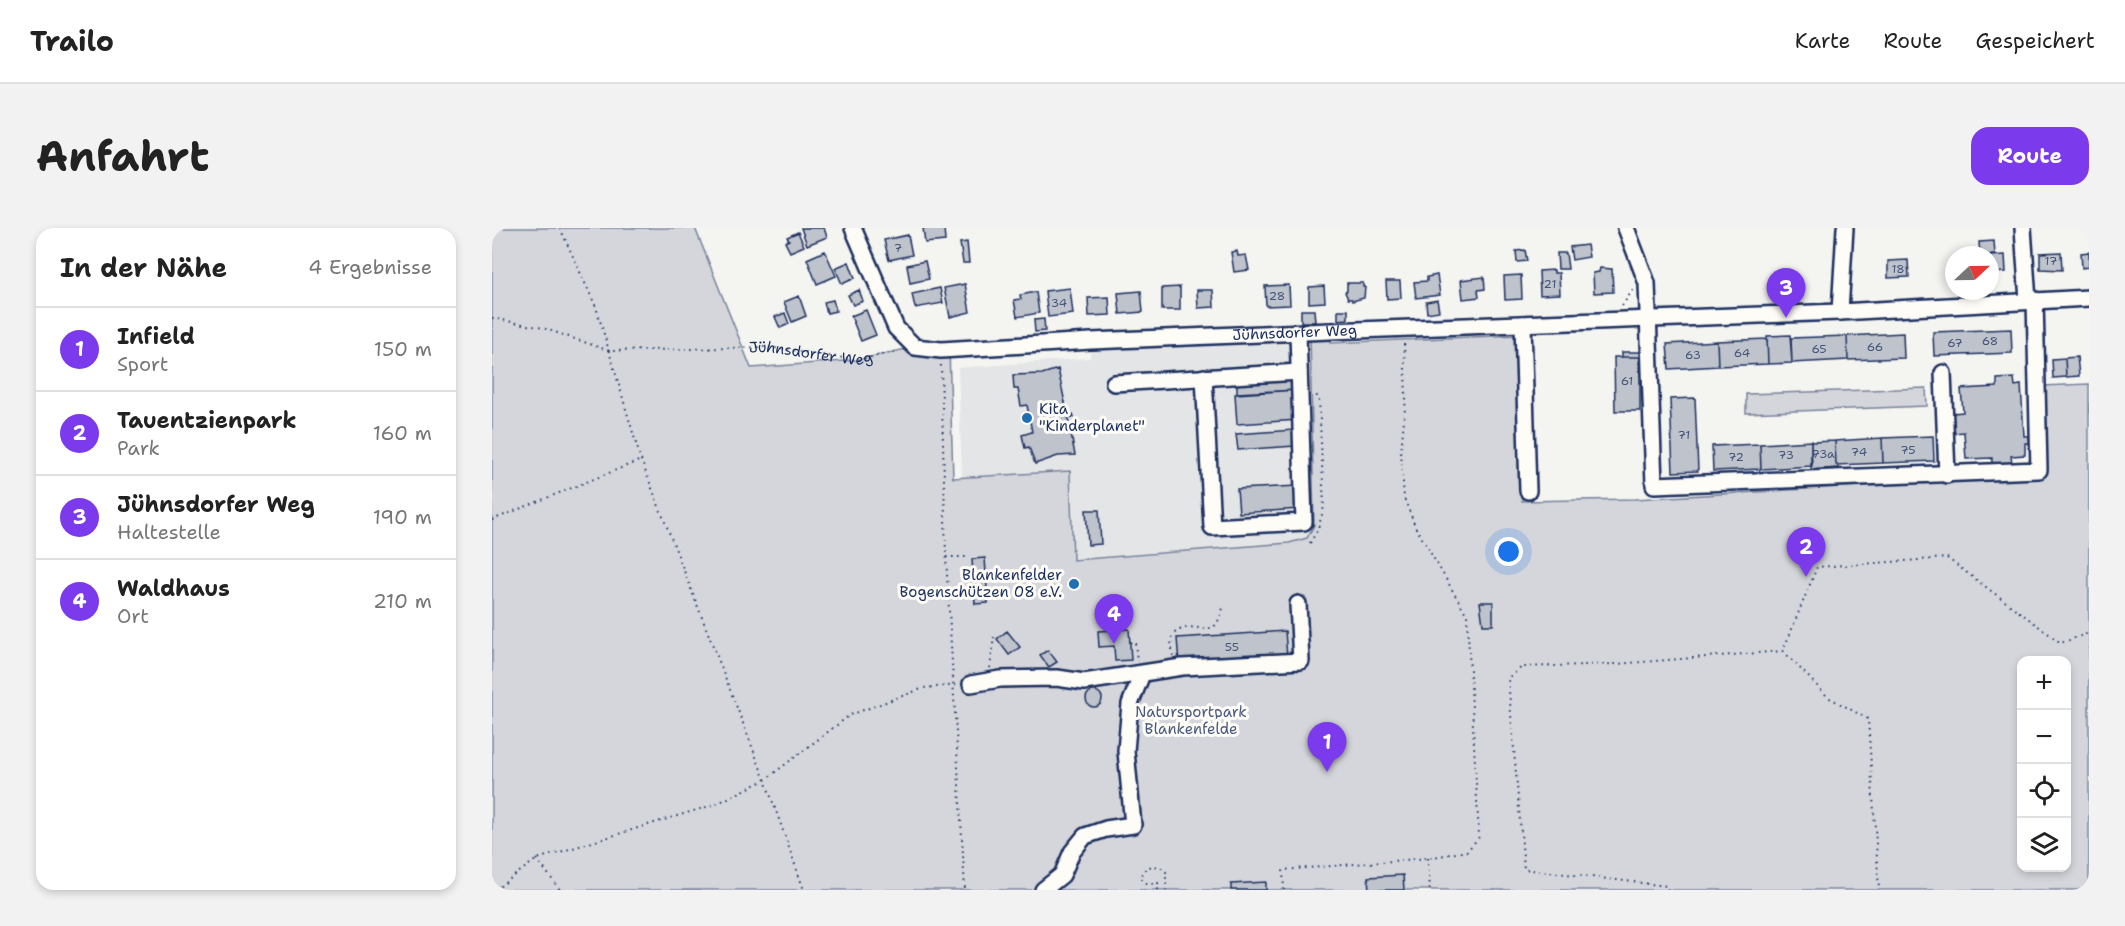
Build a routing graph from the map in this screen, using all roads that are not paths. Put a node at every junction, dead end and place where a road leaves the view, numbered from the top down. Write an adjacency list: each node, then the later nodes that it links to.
1 (853, 228): 10 (street, Jühnsdorfer Weg)
2 (1626, 228): 8 (street)
3 (1845, 228): 7 (street)
4 (2023, 228): 6 (street)
5 (2089, 298): 6 (street, Jühnsdorfer Weg)
6 (2031, 301): 7 (street, Jühnsdorfer Weg); 15 (street)
7 (1840, 312): 8 (street, Jühnsdorfer Weg)
8 (1648, 319): 9 (street, Jühnsdorfer Weg); 15 (street)
9 (1523, 324): 10 (street, Jühnsdorfer Weg); 16 (street)
10 (1298, 333): 11 (street)
11 (1299, 372): 13 (street); 13 (street)
12 (1943, 373): 15 (street)
13 (1204, 376): 14 (street)
14 (1114, 383)
15 (1947, 475)
16 (1527, 491)
17 (1298, 604): 18 (street)
18 (1140, 674): 19 (street); 20 (street)
19 (971, 684)
20 (1043, 890)

